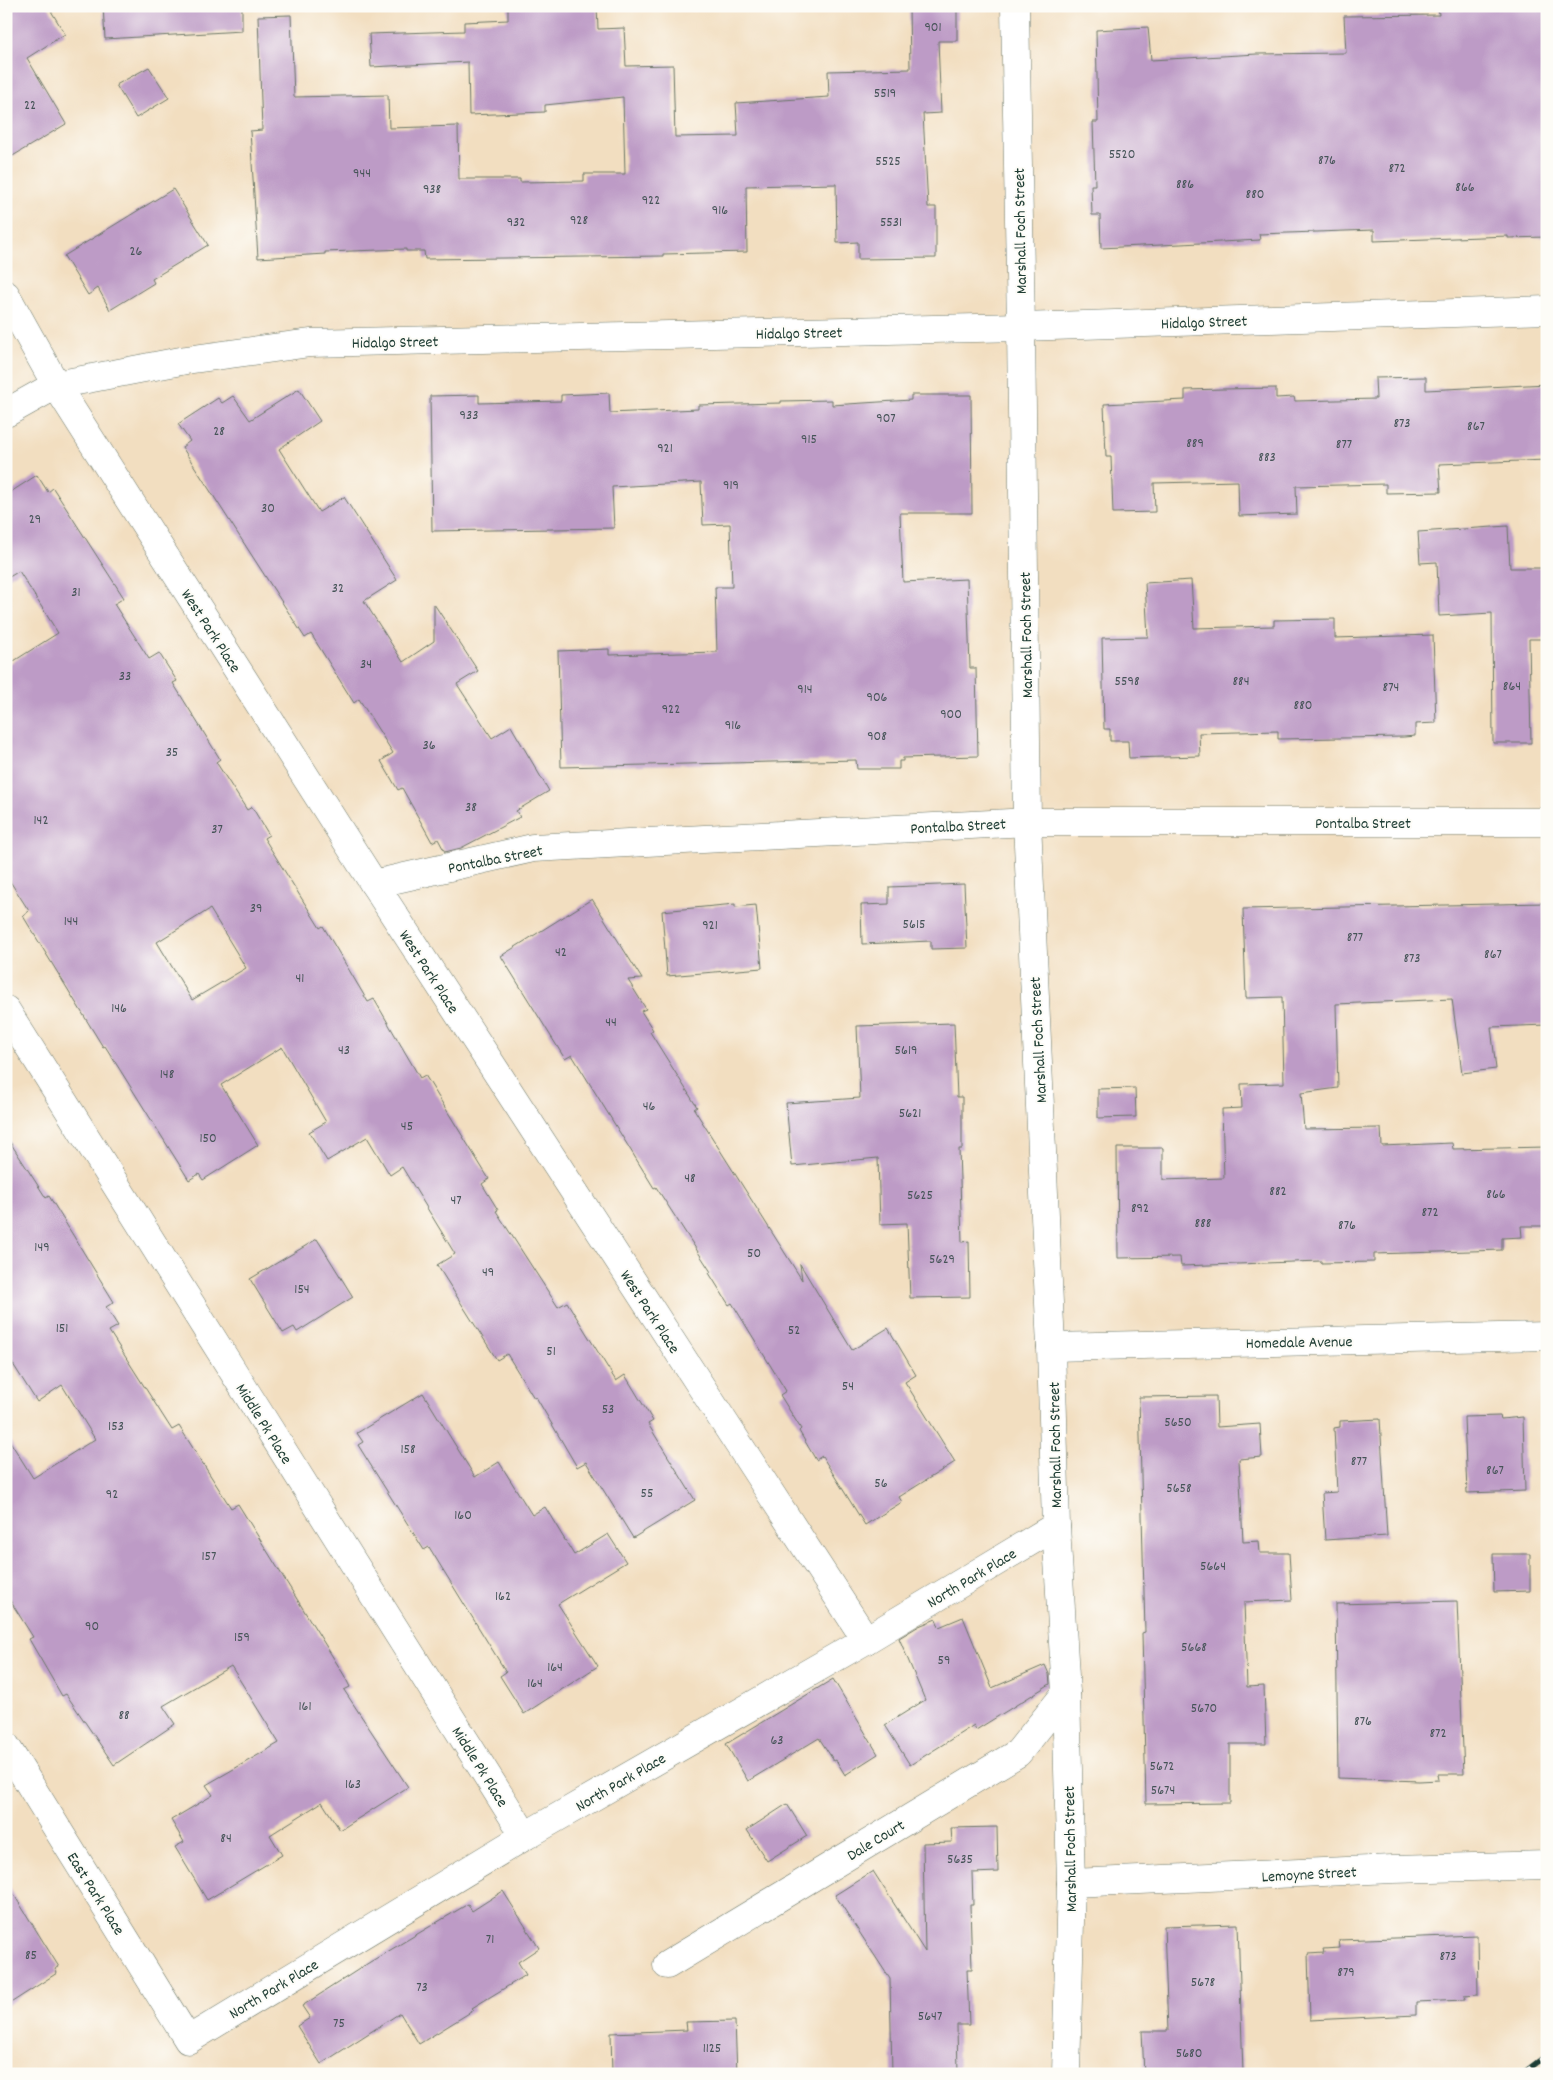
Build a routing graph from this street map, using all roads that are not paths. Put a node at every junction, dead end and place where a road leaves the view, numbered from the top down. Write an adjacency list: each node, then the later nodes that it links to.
1 (1014, 6): 4 (street, Marshall Foch Street)
2 (6, 295): 5 (street, West Park Place)
3 (1547, 310): 4 (street, Hidalgo Street)
4 (1021, 327): 5 (street, Hidalgo Street); 7 (street, Marshall Foch Street)
5 (56, 386): 6 (street, Hidalgo Street); 9 (street, West Park Place)
6 (6, 413)
7 (1027, 822): 8 (street, Pontalba Street); 9 (street, Pontalba Street); 12 (street, Marshall Foch Street)
8 (1547, 822)
9 (374, 884): 14 (street, West Park Place)
10 (6, 1010): 17 (street, Middle Pk Place)
11 (1547, 1336): 12 (street, Homedale Avenue)
12 (1051, 1347): 13 (street, Marshall Foch Street)
13 (1056, 1526): 14 (street, North Park Place); 15 (street, Marshall Foch Street)
14 (866, 1640): 17 (street, North Park Place)
15 (1066, 1694): 19 (street, Marshall Foch Street); 20 (street, Dale Court)
16 (6, 1746): 21 (street, East Park Place)
17 (524, 1836): 21 (street, North Park Place)
18 (1547, 1865): 19 (street, Lemoyne Street)
19 (1071, 1883): 22 (street, Marshall Foch Street)
20 (666, 1965)
21 (188, 2040)
22 (1066, 2074)

